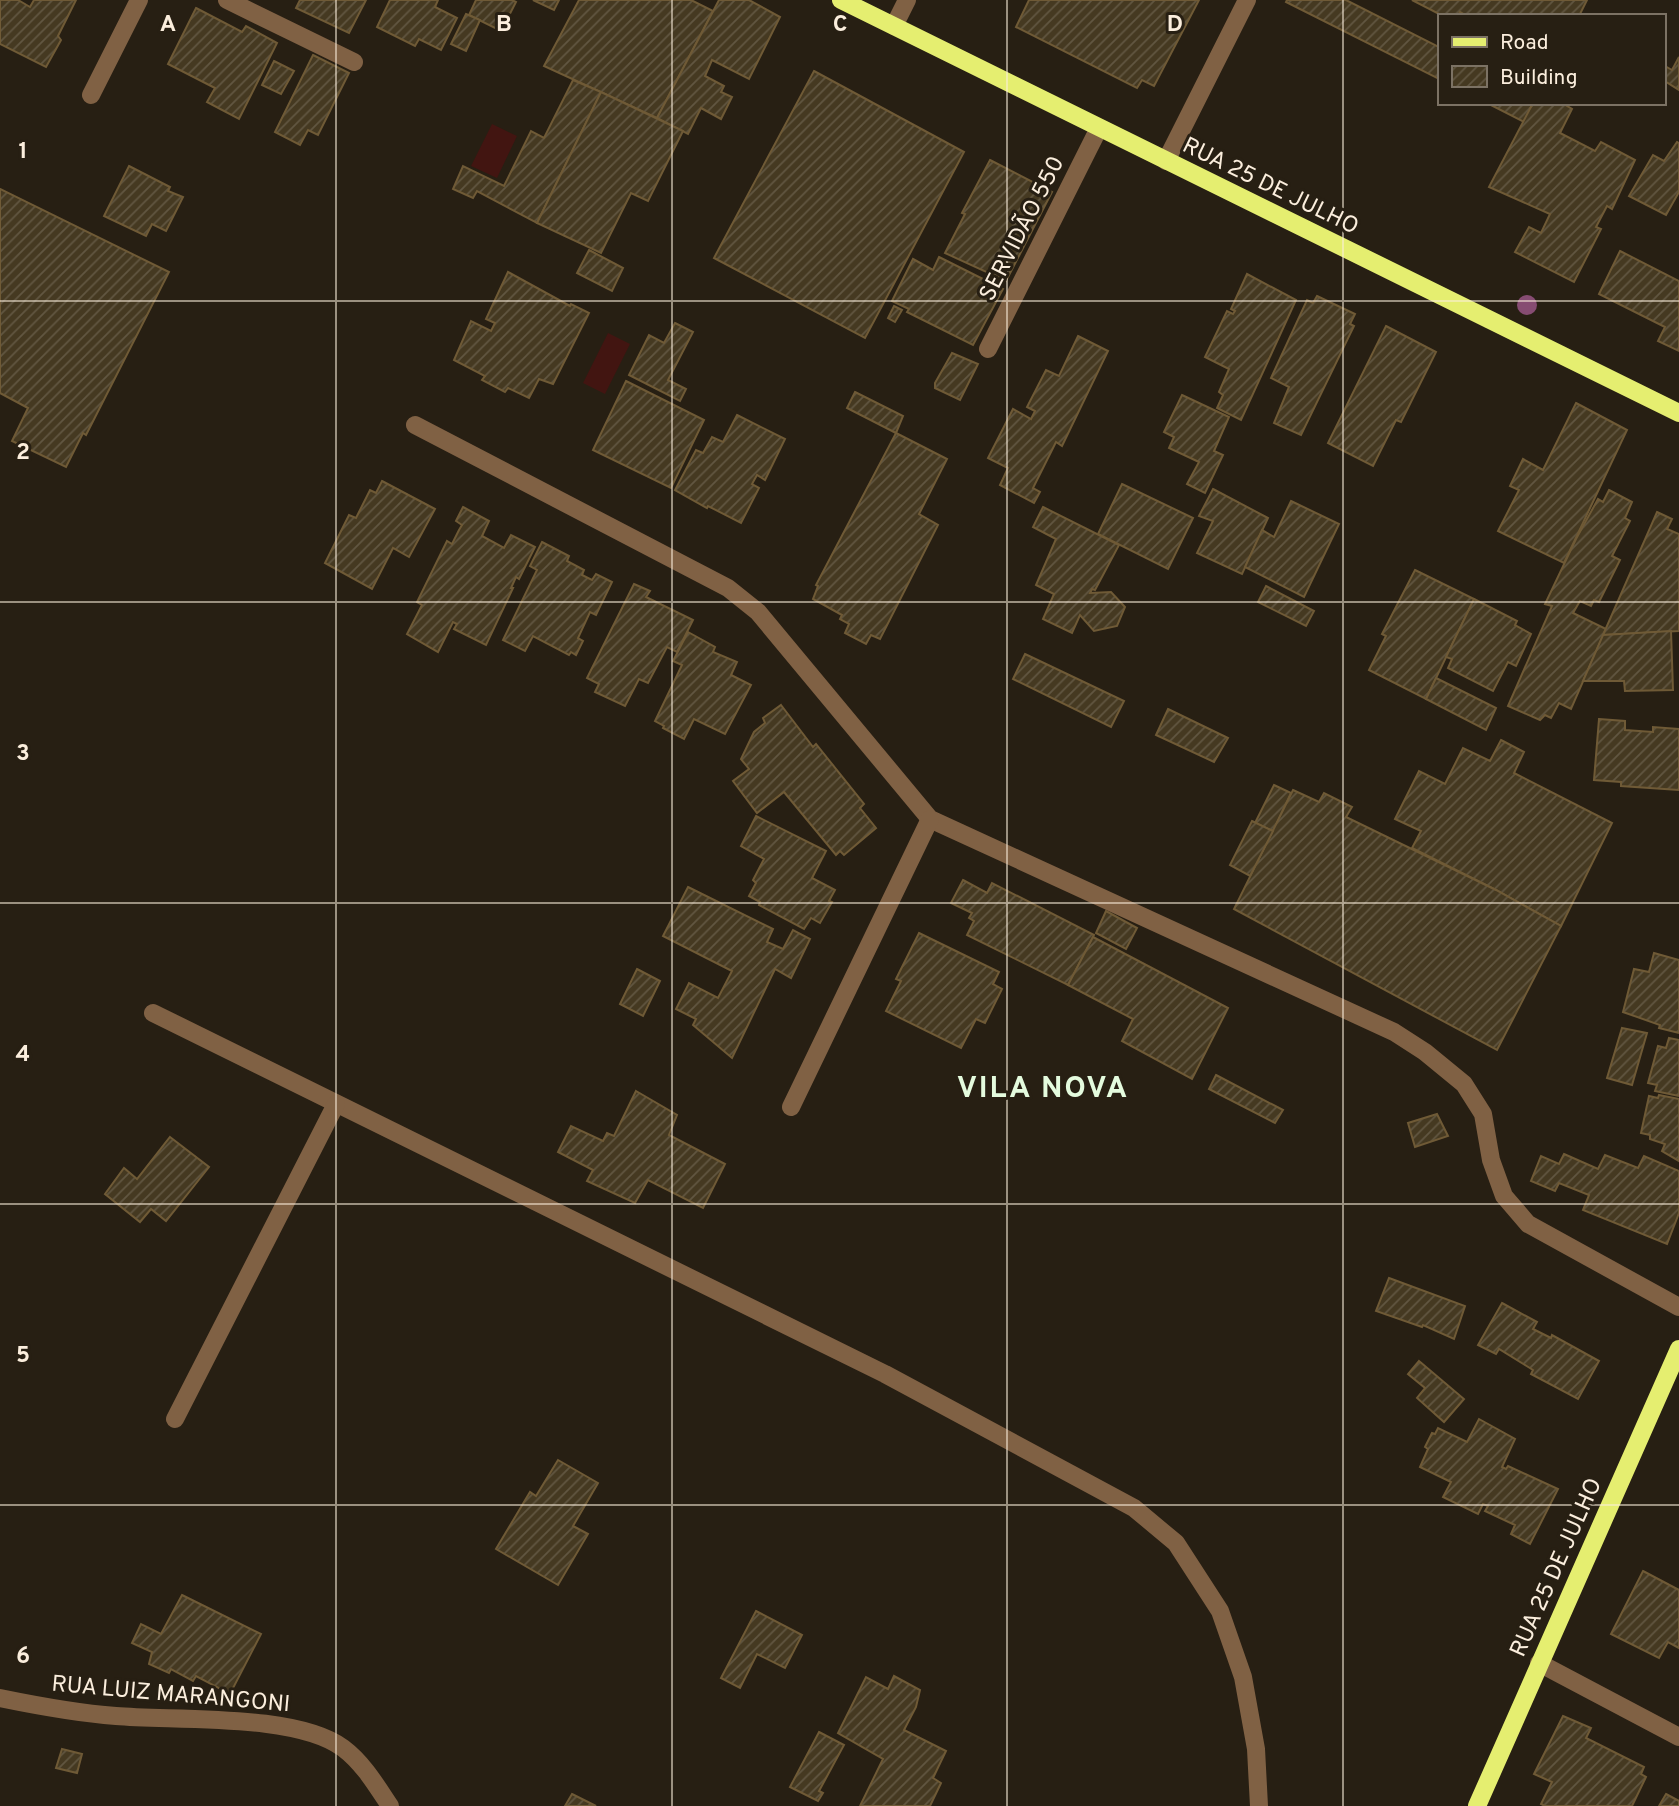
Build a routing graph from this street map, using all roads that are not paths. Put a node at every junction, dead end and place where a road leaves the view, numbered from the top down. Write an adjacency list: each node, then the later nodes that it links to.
1 (139, 0): 8 (street)
2 (227, 0): 7 (street)
3 (841, 0): 6 (main road, RUA 25 DE JULHO)
4 (906, 0): 6 (street)
5 (1247, 0): 10 (street)
6 (894, 26): 9 (main road, RUA 25 DE JULHO)
7 (354, 62)
8 (91, 95)
9 (1099, 128): 10 (main road, RUA 25 DE JULHO); 11 (street, SERVIDÃO 550)
10 (1166, 161): 12 (main road, RUA 25 DE JULHO)
11 (988, 349)
12 (1679, 413)
13 (415, 425): 14 (street)
14 (930, 819): 17 (street); 18 (street)
15 (153, 1013): 16 (street)
16 (337, 1104): 20 (street); 25 (street)
17 (791, 1107)
18 (1679, 1307)
19 (1679, 1349): 21 (main road, RUA 25 DE JULHO)
20 (174, 1419)
21 (1539, 1663): 23 (street); 26 (main road, RUA 25 DE JULHO)
22 (0, 1698): 24 (street, RUA LUIZ MARANGONI)
23 (1679, 1737)
24 (390, 1806)
25 (1259, 1806)
26 (1477, 1806)

